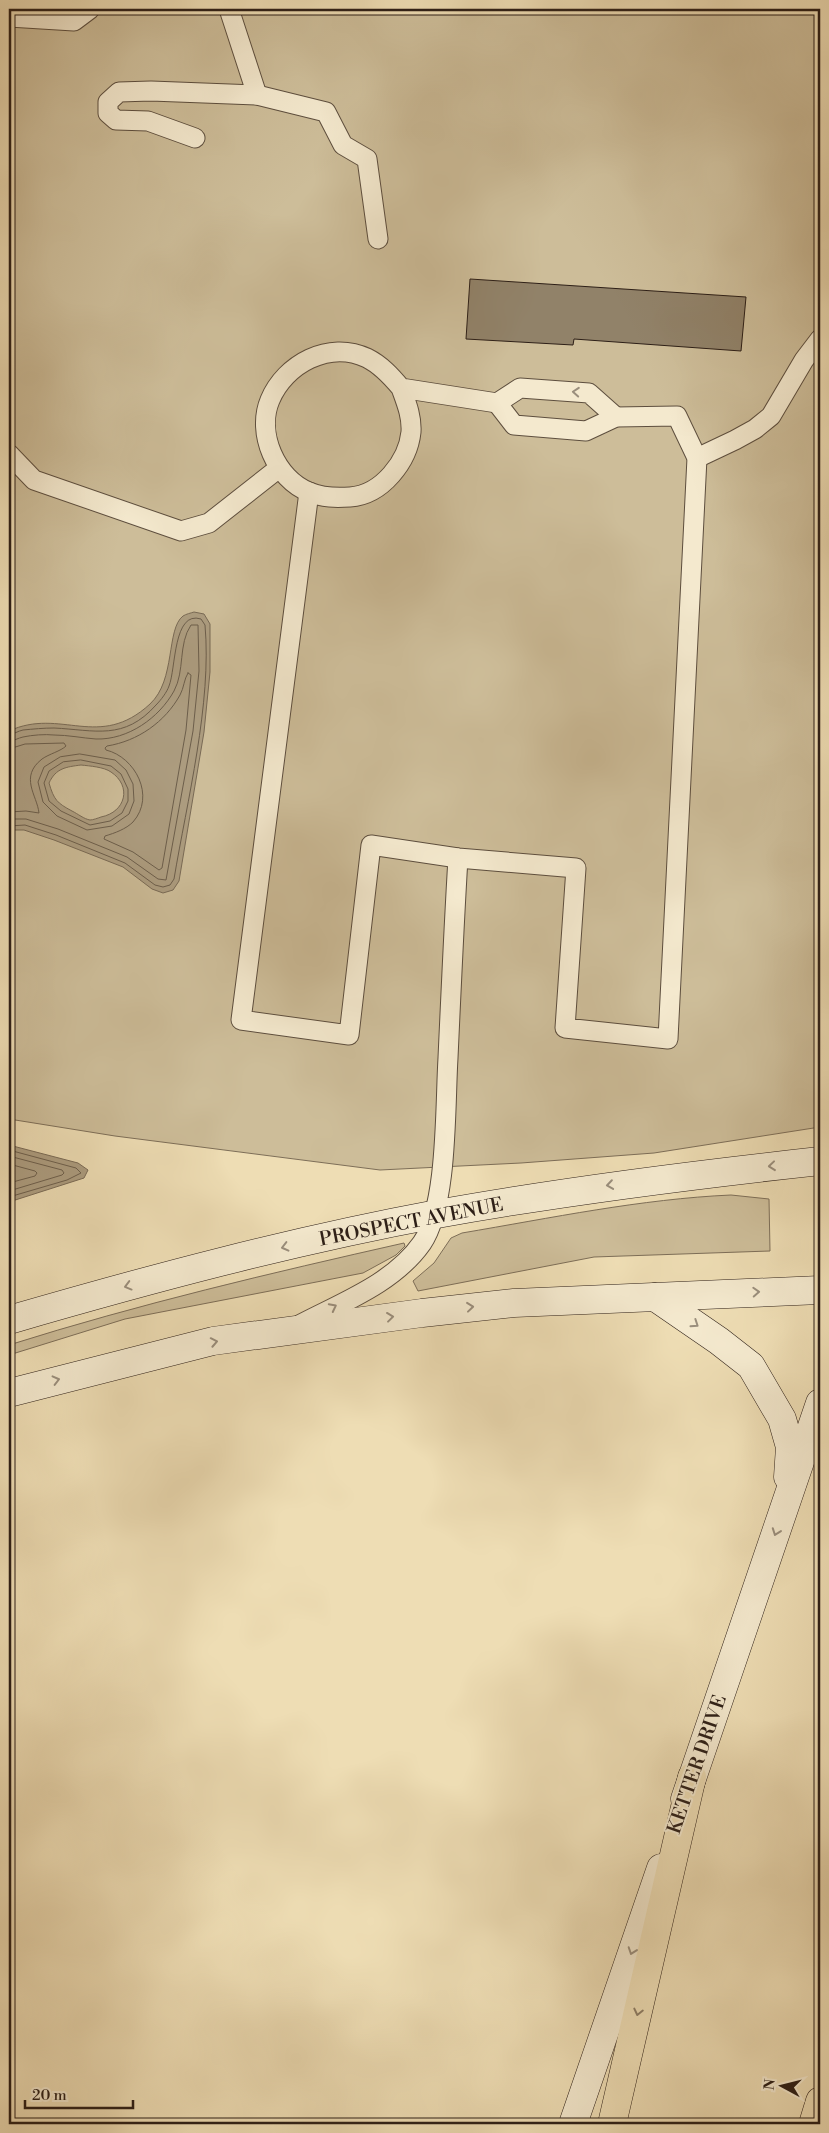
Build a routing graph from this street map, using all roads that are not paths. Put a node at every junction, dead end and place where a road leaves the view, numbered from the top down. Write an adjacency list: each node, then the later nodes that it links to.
1 (90, 9): 3 (lane)
2 (229, 9): 4 (lane)
3 (9, 17)
4 (257, 95): 5 (lane); 6 (lane)
5 (195, 138)
6 (378, 239)
7 (820, 339): 12 (lane)
8 (401, 388): 9 (lane); 13 (lane); 14 (lane)
9 (497, 403): 10 (lane); 10 (lane, one-way to 9)
10 (616, 417): 12 (lane)
11 (9, 454): 13 (lane)
12 (697, 458): 15 (lane)
13 (279, 468): 14 (lane)
14 (308, 492): 15 (lane)
15 (458, 858): 17 (lane)
16 (820, 1161): 17 (main road, PROSPECT AVENUE, one-way to 17)
17 (436, 1214): 20 (main road, PROSPECT AVENUE, one-way to 20); 21 (lane, one-way to 17)
18 (820, 1290): 19 (main road, one-way to 18)
19 (655, 1297): 21 (main road, one-way to 19); 25 (main road, one-way to 25)
20 (9, 1320)
21 (290, 1330): 22 (main road, one-way to 21)
22 (9, 1393)
23 (820, 1404): 24 (main road, KETTER DRIVE)
24 (816, 1427): 25 (main road, KETTER DRIVE)
25 (786, 1504): 26 (main road, KETTER DRIVE, one-way to 26)
26 (692, 1777): 28 (main road, KETTER DRIVE, one-way to 28); 29 (highway, one-way to 29)
27 (820, 2101): 30 (highway)
28 (573, 2124)
29 (612, 2124)
30 (813, 2124)

